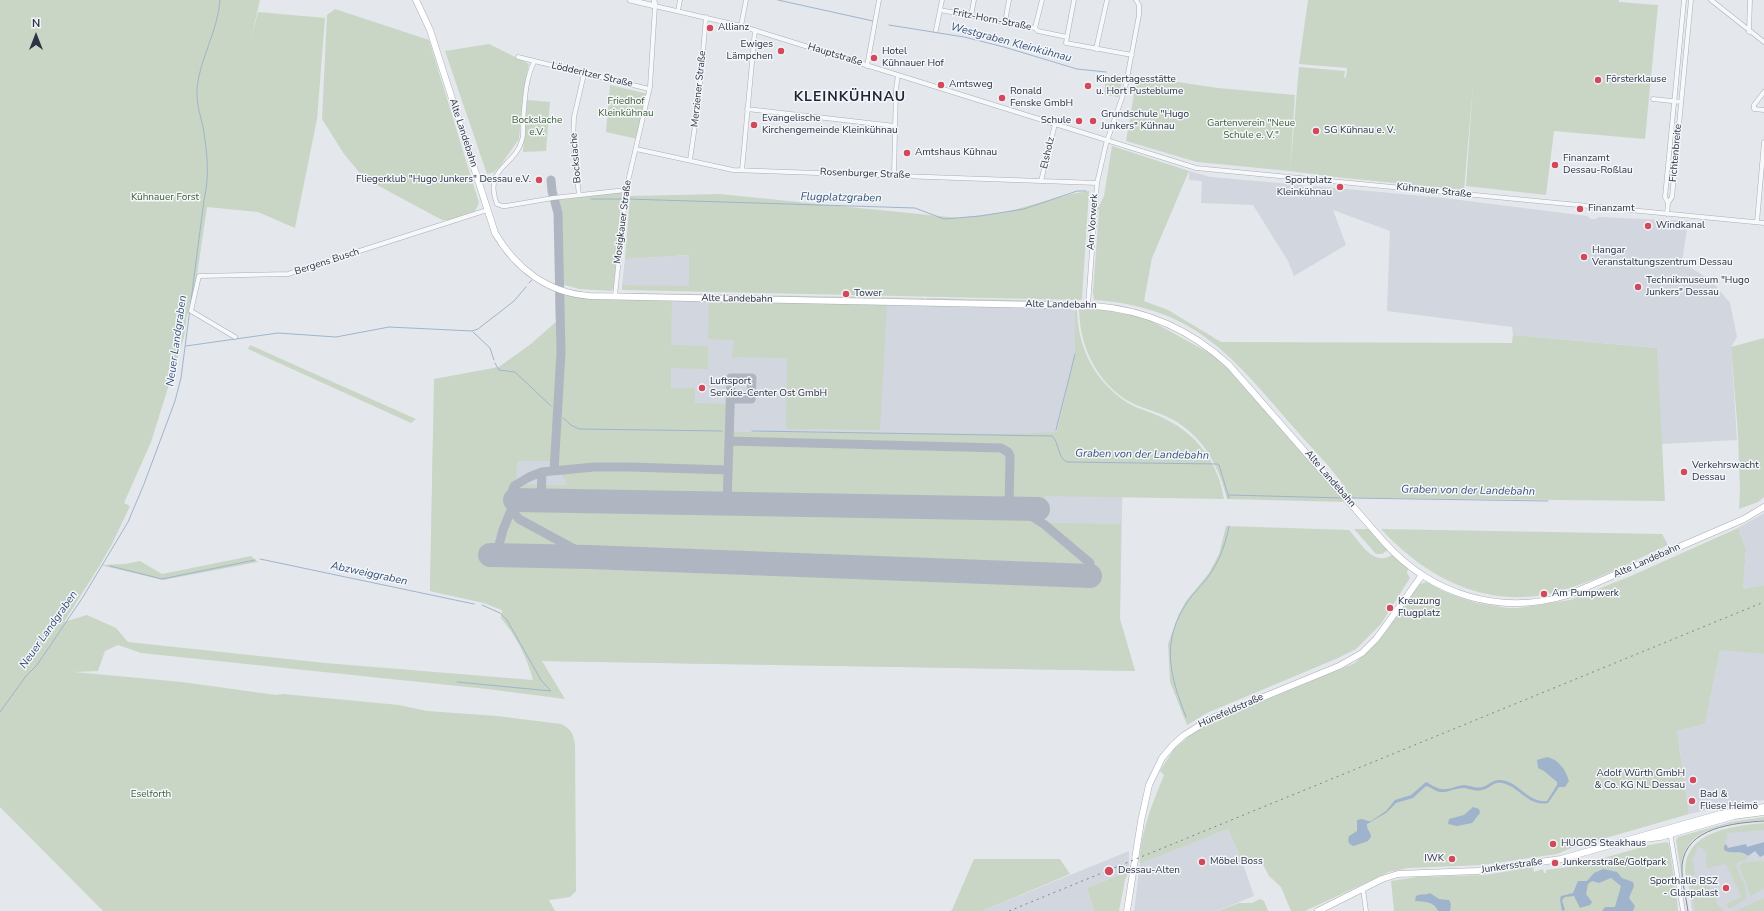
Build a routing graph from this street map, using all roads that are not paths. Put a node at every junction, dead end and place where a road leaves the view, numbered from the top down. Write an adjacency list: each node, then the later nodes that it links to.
1 (416, 0): 58 (main road, Alte Landebahn)
2 (630, 0): 18 (street, Hauptstraße)
3 (654, 0): 18 (street)
4 (680, 0): 20 (street)
5 (746, 0): 24 (street)
6 (879, 0): 35 (street)
7 (942, 0): 19 (street, Fritz-Horn-Straße)
8 (974, 0): 21 (street)
9 (1009, 0): 23 (street)
10 (1042, 0): 25 (street)
11 (1074, 0): 29 (street)
12 (1107, 0): 31 (street)
13 (1136, 0): 32 (street, Am Vorwerk)
14 (1684, 0): 41 (street, Fichtenbreite)
15 (1691, 0): 42 (street, Fichtenbreite)
16 (1711, 0): 28 (street)
17 (1750, 0): 28 (street)
18 (655, 6): 20 (street, Hauptstraße); 38 (street, Mosigkauer Straße)
19 (940, 10): 21 (street, Fritz-Horn-Straße); 27 (street, Fritz-Horn-Straße)
20 (678, 11): 22 (street, Hauptstraße)
21 (971, 16): 23 (street, Fritz-Horn-Straße)
22 (706, 18): 24 (street, Hauptstraße); 50 (street, Merziener Straße)
23 (1005, 22): 25 (street, Fritz-Horn-Straße)
24 (741, 26): 26 (street, Hauptstraße)
25 (1035, 28): 29 (street, Fritz-Horn-Straße)
26 (755, 30): 35 (street, Hauptstraße); 43 (street)
27 (936, 30)
28 (1749, 32): 30 (street)
29 (1066, 36): 31 (street, Fritz-Horn-Straße)
30 (1764, 42)
31 (1096, 48): 32 (street, Fritz-Horn-Straße)
32 (1132, 55): 47 (street, Am Vorwerk)
33 (518, 57): 34 (street, Lödderitzer Straße)
34 (534, 62): 36 (street, Lödderitzer Straße); 56 (street)
35 (868, 66): 37 (street, Hauptstraße)
36 (584, 74): 38 (street, Lödderitzer Straße); 56 (street, Bockslache)
37 (898, 75): 45 (street, Hauptstraße); 46 (street)
38 (649, 89): 49 (street, Mosigkauer Straße)
39 (1764, 92): 44 (street)
40 (1653, 99): 41 (street)
41 (1674, 101): 42 (street); 57 (street, Fichtenbreite)
42 (1681, 102): 57 (street, Fichtenbreite)
43 (747, 109): 46 (street); 51 (street)
44 (1764, 110)
45 (1055, 124): 47 (street, Hauptstraße); 53 (street, Elsholz)
46 (895, 126): 52 (street)
47 (1107, 141): 54 (street, Am Vorwerk); 59 (street, Kühnauer Straße)
48 (1764, 142): 60 (street)
49 (636, 149): 50 (street, Rosenburger Straße); 55 (street, Mosigkauer Straße)
50 (690, 160): 51 (street, Rosenburger Straße)
51 (742, 170): 52 (street, Rosenburger Straße)
52 (894, 175): 53 (street, Rosenburger Straße)
53 (1041, 181): 54 (street, Rosenburger Straße)
54 (1097, 183): 63 (street, Am Vorwerk)
55 (626, 190): 56 (street); 62 (street, Mosigkauer Straße)
56 (579, 195)
57 (1668, 203): 59 (street, Fichtenbreite)
58 (487, 210): 62 (main road, Alte Landebahn); 64 (street, Bergens Busch)
59 (1667, 214): 60 (street, Kühnauer Straße)
60 (1757, 221): 61 (street, Kühnauer Straße)
61 (1764, 223)
62 (615, 296): 63 (main road, Alte Landebahn)
63 (1088, 305): 66 (main road, Alte Landebahn)
64 (235, 337)
65 (1764, 507): 66 (main road, Alte Landebahn)
66 (1422, 575): 71 (main road, Hünefeldstraße)
67 (1764, 807): 69 (main road, Junkersstraße)
68 (1764, 812): 69 (main road, Junkersstraße)
69 (1670, 832): 70 (main road, Junkersstraße); 74 (street)
70 (1363, 889): 72 (main road, Junkersstraße); 73 (street)
71 (1127, 911)
72 (1318, 911)
73 (1366, 911)
74 (1683, 911)

